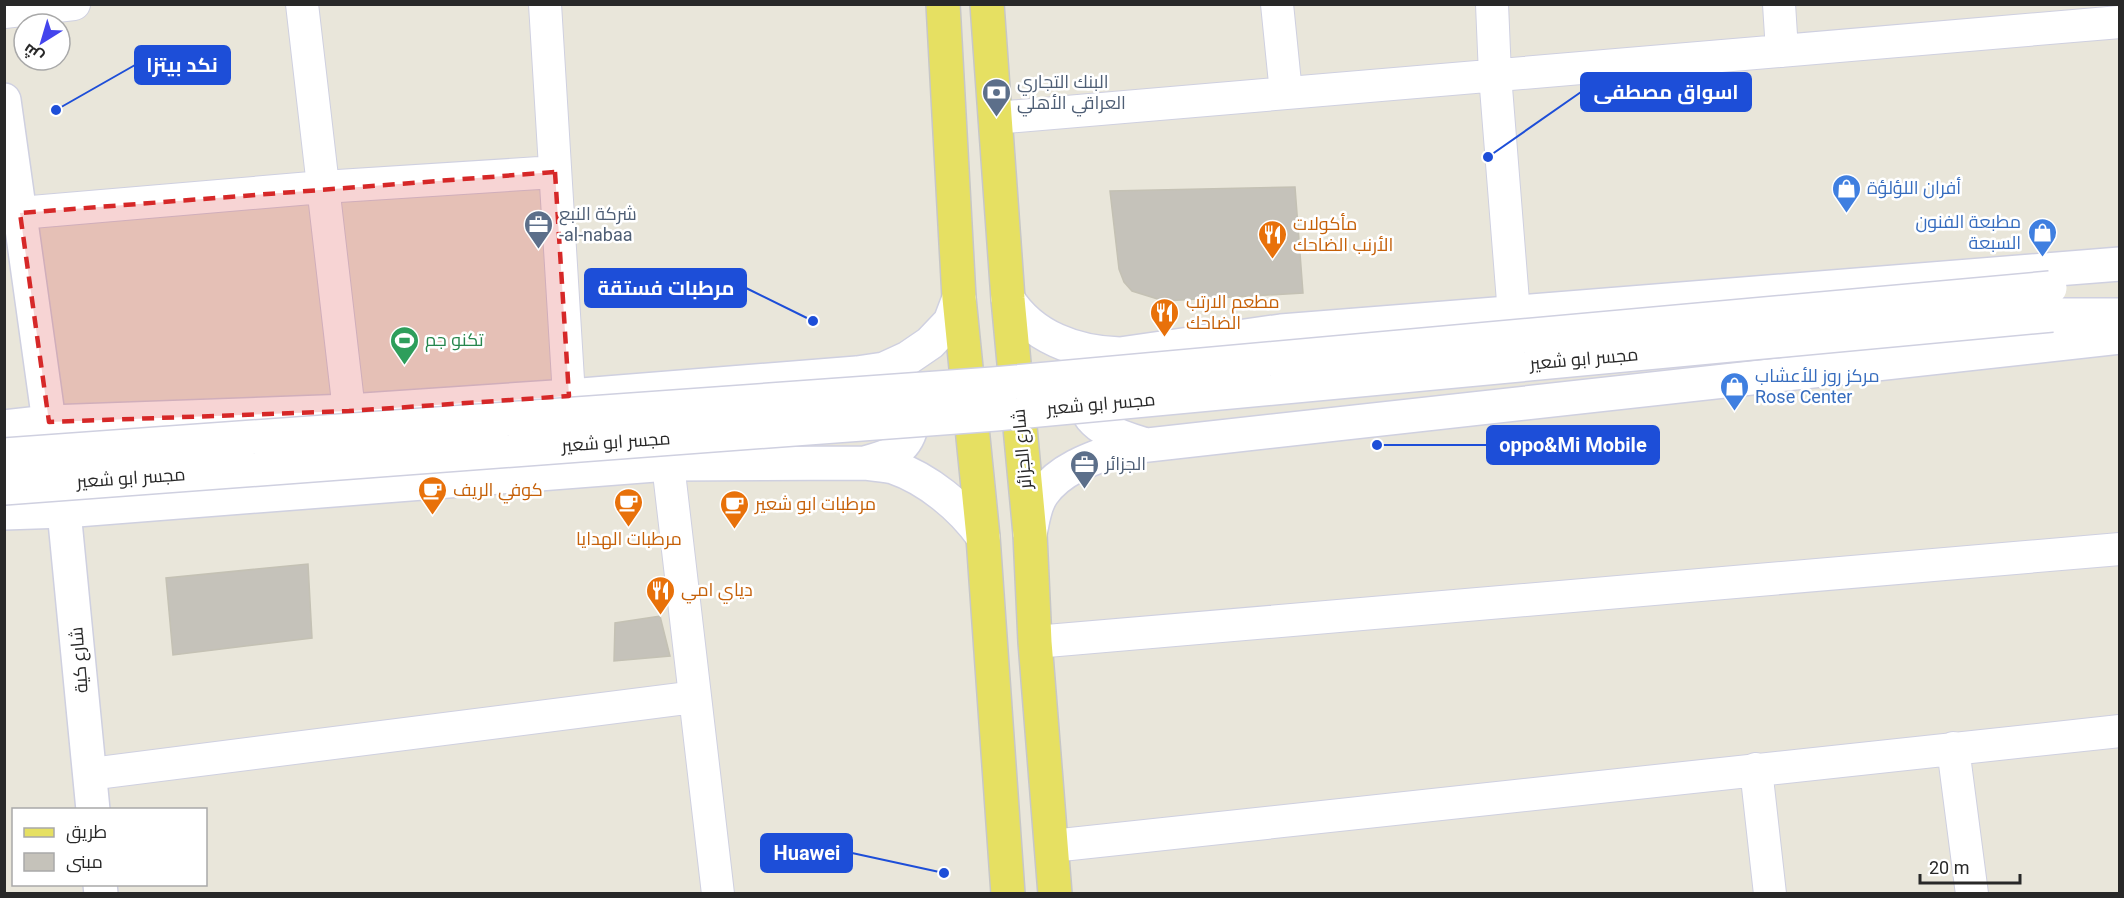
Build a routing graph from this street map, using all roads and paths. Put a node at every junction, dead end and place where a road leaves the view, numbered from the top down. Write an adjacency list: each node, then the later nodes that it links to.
1 (74, 4): 9 (street)
2 (302, 4): 19 (street)
3 (545, 4): 18 (street)
4 (943, 4): 23 (main road)
5 (987, 4): 16 (main road, شارع الجزائر)
6 (1277, 4): 14 (street)
7 (1492, 4): 13 (street)
8 (1779, 4): 12 (street)
9 (4, 12)
10 (2042, 17): 11 (street); 12 (street)
11 (2120, 22)
12 (1782, 51): 13 (street)
13 (1495, 75): 14 (street); 26 (street)
14 (1286, 93): 16 (street)
15 (4, 100): 17 (main road)
16 (995, 118): 24 (main road, شارع الجزائر)
17 (8, 154): 20 (main road)
18 (555, 172): 19 (street); 31 (street)
19 (323, 187): 20 (street); 32 (street)
20 (20, 213): 33 (main road)
21 (2120, 264): 26 (main road)
22 (2120, 279): 25 (main road)
23 (959, 298): 30 (main road); 43 (main road)
24 (1008, 299): 29 (main road); 42 (main road, شارع الجزائر)
25 (2051, 302): 27 (main road); 36 (main road, مجسر ابو شعير, bridge); 39 (main road, مجسر ابو شعير, bridge)
26 (1514, 314): 29 (main road)
27 (2120, 315)
28 (2120, 337): 35 (main road)
29 (1120, 354): 35 (main road)
30 (857, 373): 31 (main road); 37 (main road)
31 (569, 396): 32 (main road)
32 (349, 411): 33 (main road)
33 (49, 423): 34 (main road)
34 (4, 427)
35 (1143, 444): 42 (main road)
36 (4, 454)
37 (865, 463): 38 (main road); 43 (main road)
38 (668, 464): 40 (main road); 46 (street)
39 (4, 488)
40 (64, 511): 41 (main road); 50 (main road, شارع كية)
41 (4, 513)
42 (1030, 534): 45 (main road, شارع الجزائر)
43 (983, 537): 54 (main road)
44 (2120, 549): 45 (street)
45 (1035, 642): 52 (main road, شارع الجزائر)
46 (695, 698): 50 (street); 53 (street)
47 (2120, 731): 48 (street)
48 (1953, 748): 49 (street); 57 (street)
49 (1756, 769): 52 (street); 56 (street)
50 (90, 774): 51 (main road, شارع كية)
51 (93, 808)
52 (1052, 846): 55 (main road, شارع الجزائر)
53 (718, 894)
54 (1008, 894)
55 (1055, 894)
56 (1770, 894)
57 (1972, 894)

